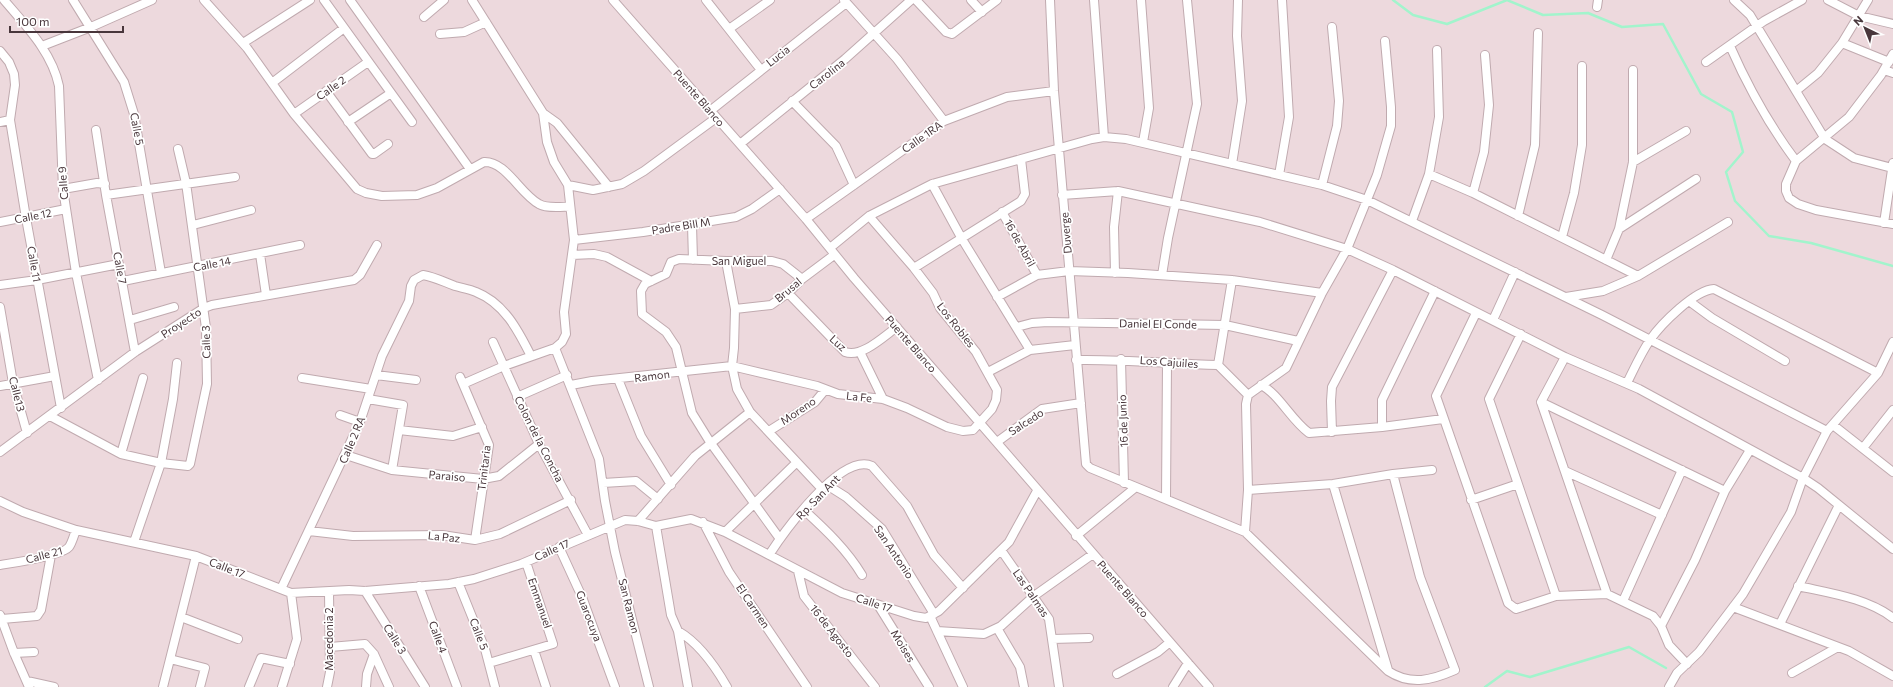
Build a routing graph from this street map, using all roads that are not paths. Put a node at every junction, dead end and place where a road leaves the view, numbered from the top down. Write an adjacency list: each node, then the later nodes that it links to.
1 (4, 0): 45 (street, Calle 9)
2 (73, 0): 35 (street, Calle 5)
3 (152, 0): 28 (street)
4 (204, 0): 43 (street)
5 (310, 0): 43 (street)
6 (324, 0): 37 (street)
7 (350, 0): 89 (street)
8 (444, 0): 31 (street)
9 (472, 0): 32 (street)
10 (613, 0): 65 (street, Puente Blanco)
11 (706, 0): 38 (street)
12 (770, 0): 38 (street)
13 (911, 0): 41 (street, Carolina)
14 (916, 0): 29 (street)
15 (971, 0): 29 (street)
16 (997, 0): 29 (street)
17 (1050, 0): 61 (street, Duverge)
18 (1094, 0): 76 (street)
19 (1141, 0): 78 (street)
20 (1187, 0): 83 (street)
21 (1238, 0): 87 (street)
22 (1282, 0): 90 (street)
23 (1734, 0): 34 (street)
24 (1802, 0): 34 (street)
25 (1828, 0): 30 (street)
26 (1868, 0): 30 (street)
27 (845, 1): 41 (street); 55 (street, Lucia)
28 (140, 2): 35 (street)
29 (982, 12)
30 (1859, 16): 33 (street); 44 (street)
31 (424, 17)
32 (486, 22): 40 (street); 66 (street)
33 (1893, 24)
34 (1757, 26): 46 (street); 62 (street)
35 (91, 27): 45 (street); 101 (street, Calle 5)
36 (1332, 27): 99 (street)
37 (344, 28): 51 (street); 59 (street)
38 (729, 29): 55 (street)
39 (1538, 33): 115 (street)
40 (440, 34)
41 (875, 34): 64 (street, Carolina); 70 (street)
42 (1385, 41): 108 (street)
43 (243, 43): 59 (street)
44 (1842, 43): 53 (street); 62 (street)
45 (42, 46): 102 (street, Calle 9)
46 (1730, 46): 52 (street); 85 (street)
47 (1437, 50): 91 (street)
48 (0, 51): 69 (street, Calle 11)
49 (1893, 54): 53 (street)
50 (1485, 55): 105 (street)
51 (368, 62): 60 (street, Calle 2); 63 (street)
52 (1706, 62)
53 (1889, 62): 57 (street)
54 (1582, 66): 126 (street)
55 (761, 70): 65 (street, Lucia)
56 (1633, 70): 86 (street)
57 (1884, 70): 58 (street); 77 (street)
58 (1893, 73)
59 (272, 83): 67 (street)
60 (326, 91): 67 (street, Calle 2); 72 (street)
61 (1054, 91): 70 (street, Calle 1RA); 81 (street, Duverge)
62 (1796, 91): 77 (street)
63 (391, 93): 72 (street); 73 (street)
64 (792, 100): 80 (street, Carolina); 98 (street)
65 (710, 111): 68 (street, Puente Blanco)
66 (544, 113): 97 (street); 100 (street)
67 (294, 114): 89 (street)
68 (716, 118): 80 (street, Puente Blanco); 100 (street)
69 (10, 120): 71 (street); 116 (street, Calle 11)
70 (944, 121): 98 (street, Calle 1RA)
71 (0, 122)
72 (348, 122): 79 (street)
73 (412, 122)
74 (96, 130): 95 (street, Calle 7)
75 (1686, 131): 86 (street)
76 (1104, 137): 78 (street, Brusal); 81 (street, Brusal)
77 (1825, 139): 85 (street); 88 (street)
78 (1143, 142): 83 (street, Brusal)
79 (388, 144)
80 (740, 144): 103 (street, Puente Blanco)
81 (1059, 147): 84 (street, Brusal); 107 (street, Duverge)
82 (178, 149): 94 (street, Calle 3)
83 (1186, 153): 87 (street, Brusal); 109 (street)
84 (1021, 159): 96 (street, Brusal); 113 (street)
85 (1796, 161): 121 (street)
86 (1633, 162): 125 (street)
87 (1232, 164): 90 (street, Brusal)
88 (1893, 165): 121 (street)
89 (470, 169): 110 (street)
90 (1279, 174): 99 (street, Brusal)
91 (1429, 174): 105 (street); 119 (street)
92 (235, 176): 94 (street)
93 (1696, 179): 125 (street)
94 (186, 183): 101 (street); 123 (street, Calle 3)
95 (105, 184): 102 (street); 106 (street, Calle 7)
96 (932, 184): 114 (street, Brusal); 127 (street)
97 (568, 185): 100 (street); 110 (street)
98 (854, 185): 117 (street, Calle 1RA)
99 (1322, 185): 108 (street, Brusal)
100 (609, 187)
101 (147, 188): 106 (street); 145 (street, Calle 5)
102 (63, 189): 111 (street, Calle 9)
103 (780, 189): 117 (street, Puente Blanco); 124 (street, Padre Bill M)
104 (1118, 191): 107 (street); 109 (street); 146 (street)
105 (1473, 193): 115 (street)
106 (106, 195): 138 (street, Calle 7)
107 (1062, 195): 142 (street, Duverge)
108 (1367, 200): 119 (street, Brusal); 131 (street)
109 (1176, 205): 131 (street); 148 (street)
110 (570, 207): 128 (street)
111 (66, 209): 116 (street, Calle 12); 144 (street, Calle 9)
112 (251, 210): 123 (street)
113 (1002, 212): 127 (street); 147 (street, 16 de Abril)
114 (869, 216): 132 (street, Brusal); 140 (street, Los Robles)
115 (1518, 216): 126 (street)
116 (26, 218): 118 (street, Calle 12); 151 (street, Calle 11)
117 (806, 219): 132 (street, Puente Blanco)
118 (0, 222)
119 (1412, 222): 143 (street, Brusal)
120 (1728, 222): 149 (street)
121 (1884, 223): 122 (street)
122 (1893, 224)
123 (192, 225): 139 (street, Calle 3)
124 (692, 225): 128 (street, Padre Bill M); 135 (street)
125 (1619, 229): 136 (street)
126 (1562, 237): 136 (street)
127 (962, 239): 140 (street); 160 (street)
128 (574, 240): 134 (street)
129 (300, 245): 133 (street, Calle 14)
130 (377, 245): 159 (street, Proyecto)
131 (1347, 249): 141 (street); 157 (street)
132 (832, 251): 150 (street, Brusal); 172 (street, Puente Blanco)
133 (260, 254): 139 (street, Calle 14); 159 (street)
134 (572, 255): 154 (street); 180 (street)
135 (693, 260): 137 (street, San Miguel); 154 (street, San Miguel)
136 (1606, 260): 149 (street)
137 (726, 262): 150 (street, San Miguel); 166 (street, San Antonio)
138 (119, 264): 144 (street); 153 (street, Calle 7)
139 (199, 267): 145 (street, Calle 14); 165 (street, Calle 3)
140 (914, 268): 195 (street, Los Robles)
141 (1394, 270): 156 (street); 232 (street)
142 (1069, 271): 146 (street); 147 (street); 170 (street, Duverge)
143 (1515, 272): 161 (street, Brusal); 169 (street)
144 (76, 273): 151 (street); 203 (street, Calle 9)
145 (161, 273): 153 (street, Calle 14)
146 (1115, 273): 148 (street)
147 (1037, 275): 160 (street)
148 (1162, 275): 152 (street)
149 (1638, 276): 161 (street)
150 (802, 279): 158 (street, Brusal)
151 (37, 280): 155 (street); 199 (street, Calle 11)
152 (1232, 280): 157 (street); 171 (street)
153 (123, 281): 168 (street, Calle 7)
154 (651, 282): 194 (street)
155 (0, 285)
156 (1435, 291): 167 (street); 228 (street)
157 (1322, 293): 176 (street)
158 (788, 294): 166 (street, Brusal); 183 (street, Luz)
159 (266, 295): 165 (street, Proyecto)
160 (997, 297): 173 (street)
161 (1566, 297): 175 (street, Brusal)
162 (1689, 301): 175 (street); 188 (street); 196 (street)
163 (0, 307): 205 (street, Calle13)
164 (174, 307): 168 (street)
165 (204, 308): 182 (street, Proyecto); 242 (street, Calle 3)
166 (735, 309): 193 (street, San Antonio)
167 (1476, 313): 169 (street); 223 (street)
168 (130, 320): 182 (street, Calle 7)
169 (1493, 320): 174 (street)
170 (1073, 323): 171 (street, Daniel El Conde); 173 (street, Daniel El Conde); 179 (street, Duverge)
171 (1225, 325): 176 (street, Daniel El Conde); 191 (street)
172 (897, 327): 183 (street, Luz); 225 (street, Puente Blanco)
173 (1017, 327): 181 (street)
174 (1521, 334): 185 (street); 255 (street)
175 (1650, 340): 206 (street); 231 (street, Brusal)
176 (1298, 341): 207 (street)
177 (493, 342): 192 (street, Colon de la Concha)
178 (1893, 342): 196 (street)
179 (1075, 345): 181 (street); 187 (street, Duverge)
180 (555, 348): 184 (street); 198 (street, San Ramon)
181 (1030, 350): 195 (street)
182 (135, 352): 203 (street, Proyecto)
183 (860, 352): 215 (street)
184 (531, 356): 192 (street); 197 (street, Calle 2 RA)
185 (1565, 357): 206 (street); 216 (street)
186 (1121, 359): 187 (street, Los Cajuiles); 190 (street, Los Cajuiles); 253 (street, 16 de Junio)
187 (1076, 360): 217 (street, Duverge)
188 (1785, 361)
189 (176, 363): 242 (street)
190 (1167, 363): 191 (street, Los Cajuiles); 262 (street)
191 (1218, 365): 212 (street)
192 (504, 366): 213 (street, Colon de la Concha); 227 (street, Trinitaria)
193 (732, 366): 194 (street, Ramon); 211 (street, La Fe); 220 (street, San Antonio)
194 (681, 372): 202 (street, Ramon); 234 (street)
195 (988, 372): 225 (street, Los Robles)
196 (1878, 373): 226 (street)
197 (376, 375): 204 (street); 210 (street, Calle 2 RA)
198 (567, 375): 208 (street, San Ramon); 213 (street)
199 (55, 376): 205 (street); 218 (street, Calle 11)
200 (143, 378): 240 (street)
201 (302, 378): 210 (street)
202 (618, 379): 208 (street, Ramon); 256 (street)
203 (98, 380): 218 (street, Proyecto)
204 (416, 380)
205 (13, 383): 209 (street); 233 (street, Calle13)
206 (1627, 383): 238 (street)
207 (1261, 384): 212 (street); 232 (street)
208 (571, 385): 252 (street, San Ramon)
209 (0, 386)
210 (371, 389): 214 (street, Calle 2 RA)
211 (825, 390): 215 (street, La Fe); 230 (street, Moreno)
212 (1248, 395): 260 (street)
213 (517, 397): 236 (street, Colon de la Concha)
214 (368, 399): 224 (street, Calle 2 RA); 229 (street)
215 (883, 399): 225 (street, La Fe)
216 (1541, 402): 246 (street); 247 (street)
217 (1081, 403): 235 (street, Salcedo); 253 (street, Duverge)
218 (61, 408): 222 (street, Proyecto)
219 (1893, 410): 237 (street)
220 (750, 412): 230 (street, San Antonio); 234 (street)
221 (340, 415): 224 (street)
222 (50, 416): 233 (street, Proyecto); 240 (street)
223 (1443, 419): 228 (street); 265 (street)
224 (360, 422): 241 (street, Calle 2 RA)
225 (980, 423): 235 (street, Puente Blanco)
226 (1833, 424): 231 (street); 237 (street)
227 (482, 427): 229 (street); 251 (street, Trinitaria)
228 (1382, 427): 232 (street)
229 (399, 430): 244 (street)
230 (769, 430): 243 (street, San Antonio)
231 (1827, 431): 250 (street)
232 (1332, 432)
233 (26, 433): 239 (street, Proyecto)
234 (710, 442): 256 (street); 267 (street)
235 (997, 442): 259 (street, Puente Blanco)
236 (540, 444): 251 (street, Paraiso); 264 (street, Colon de la Concha)
237 (1863, 448): 248 (street)
238 (1750, 450): 250 (street); 261 (street)
239 (0, 452)
240 (121, 454): 242 (street)
241 (346, 454): 244 (street, Paraiso); 276 (street, Calle 2 RA)
242 (161, 463): 283 (street)
243 (796, 463): 257 (street, San Antonio); 267 (street)
244 (392, 470): 251 (street, Paraiso)
245 (1432, 470): 249 (street)
246 (1682, 470): 261 (street); 270 (street)
247 (1565, 471): 270 (street); 303 (street)
248 (1893, 472)
249 (1393, 474): 254 (street); 333 (street)
250 (1803, 478): 268 (street); 308 (street)
251 (483, 479): 282 (street, Trinitaria)
252 (603, 483): 263 (street); 273 (street, San Ramon)
253 (1124, 483): 258 (street)
254 (1333, 484): 260 (street); 333 (street)
255 (1518, 484): 265 (street); 305 (street)
256 (671, 485): 263 (street)
257 (824, 487): 269 (street, Rp. San Ant); 298 (street, Rp. San Ant); 309 (street, San Antonio)
258 (1136, 487): 262 (street); 280 (street)
259 (1037, 490): 280 (street, Puente Blanco); 286 (street)
260 (1248, 490): 278 (street)
261 (1725, 491): 314 (street)
262 (1166, 498): 278 (street)
263 (658, 499): 271 (street)
264 (571, 500): 279 (street, Colon de la Concha); 282 (street, La Paz)
265 (1471, 500): 305 (street)
266 (0, 501): 275 (street, Calle 17)
267 (754, 503): 277 (street); 281 (street)
268 (1840, 505): 285 (street); 297 (street)
269 (804, 510): 281 (street, Rp. San Ant); 294 (street)
270 (1662, 515): 306 (street)
271 (638, 521): 273 (street, Calle 17); 274 (street, Calle 17)
272 (702, 522): 274 (street, Calle 17); 277 (street, Calle 17); 354 (street, El Carmen)
273 (610, 525): 279 (street, Calle 17); 351 (street, San Ramon)
274 (656, 526): 316 (street)
275 (76, 530): 283 (street, Calle 17); 288 (street, Calle 21)
276 (309, 531): 282 (street, La Paz); 299 (street, Calle 2 RA)
277 (725, 532): 289 (street, Calle 17)
278 (1245, 532): 333 (street)
279 (588, 535): 284 (street, Calle 17)
280 (1076, 536): 287 (street, Puente Blanco)
281 (780, 539): 289 (street, Rp. San Ant)
282 (475, 540)
283 (134, 542): 290 (street, Calle 17)
284 (559, 548): 291 (street, Calle 17); 350 (street, Guarocuya)
285 (1893, 548)
286 (1001, 550): 298 (street); 304 (street, Las Palmas)
287 (1093, 554): 304 (street); 321 (street, Puente Blanco)
288 (51, 555): 292 (street, Calle 21); 310 (street)
289 (769, 555): 293 (street, Calle 17)
290 (196, 556): 299 (street, Calle 17); 311 (street)
291 (526, 562): 295 (street, Calle 17); 324 (street, Emmanuel)
292 (0, 565)
293 (798, 571): 307 (street, Calle 17); 355 (street, 16 de Agosto)
294 (862, 575)
295 (458, 582): 296 (street, Calle 17); 329 (street, Calle 5)
296 (419, 586): 300 (street, Calle 17); 347 (street, Calle 4)
297 (1798, 586): 312 (street); 313 (street)
298 (963, 588): 309 (street)
299 (282, 589): 302 (street, Calle 17)
300 (365, 591): 301 (street, Calle 17); 346 (street, Calle 3)
301 (329, 592): 302 (street, Calle 17); 322 (street, Macedonia 2)
302 (291, 593): 331 (street)
303 (1607, 594): 305 (street); 306 (street)
304 (1034, 596): 315 (street); 320 (street, Las Palmas)
305 (1556, 596)
306 (1623, 601): 314 (street)
307 (878, 604): 309 (street, Calle 17); 356 (street, Moises)
308 (1733, 607): 313 (street); 332 (street)
309 (932, 615): 317 (street, San Antonio)
310 (1, 616): 326 (street)
311 (181, 617): 319 (street); 328 (street)
312 (1893, 618)
313 (1780, 624): 323 (street)
314 (1661, 626): 332 (street)
315 (997, 628): 317 (street); 358 (street)
316 (678, 631): 352 (street); 353 (street)
317 (937, 631): 357 (street, San Antonio)
318 (1089, 638): 320 (street)
319 (238, 639)
320 (1052, 639): 359 (street, Las Palmas)
321 (1170, 642): 330 (street, Puente Blanco); 335 (street)
322 (330, 647): 327 (street); 343 (street, Macedonia 2)
323 (1838, 647): 334 (street); 336 (street)
324 (534, 650): 329 (street); 349 (street)
325 (34, 652): 326 (street)
326 (14, 653): 337 (street)
327 (374, 654): 344 (street); 345 (street)
328 (170, 659): 339 (street); 340 (street)
329 (489, 663): 348 (street, Calle 5)
330 (1188, 663): 360 (street); 361 (street, Puente Blanco)
331 (290, 664): 341 (street); 342 (street)
332 (1687, 664): 362 (street)
333 (1388, 671)
334 (1792, 673)
335 (1117, 674)
336 (1893, 676)
337 (28, 684): 338 (street)
338 (54, 687)
339 (163, 687)
340 (200, 687)
341 (249, 687)
342 (282, 687)
343 (327, 687)
344 (366, 687)
345 (389, 687)
346 (425, 687)
347 (457, 687)
348 (495, 687)
349 (546, 687)
350 (615, 687)
351 (649, 687)
352 (688, 687)
353 (727, 687)
354 (807, 687)
355 (875, 687)
356 (929, 687)
357 (963, 687)
358 (1024, 687)
359 (1059, 687)
360 (1173, 687)
361 (1209, 687)
362 (1669, 687)

